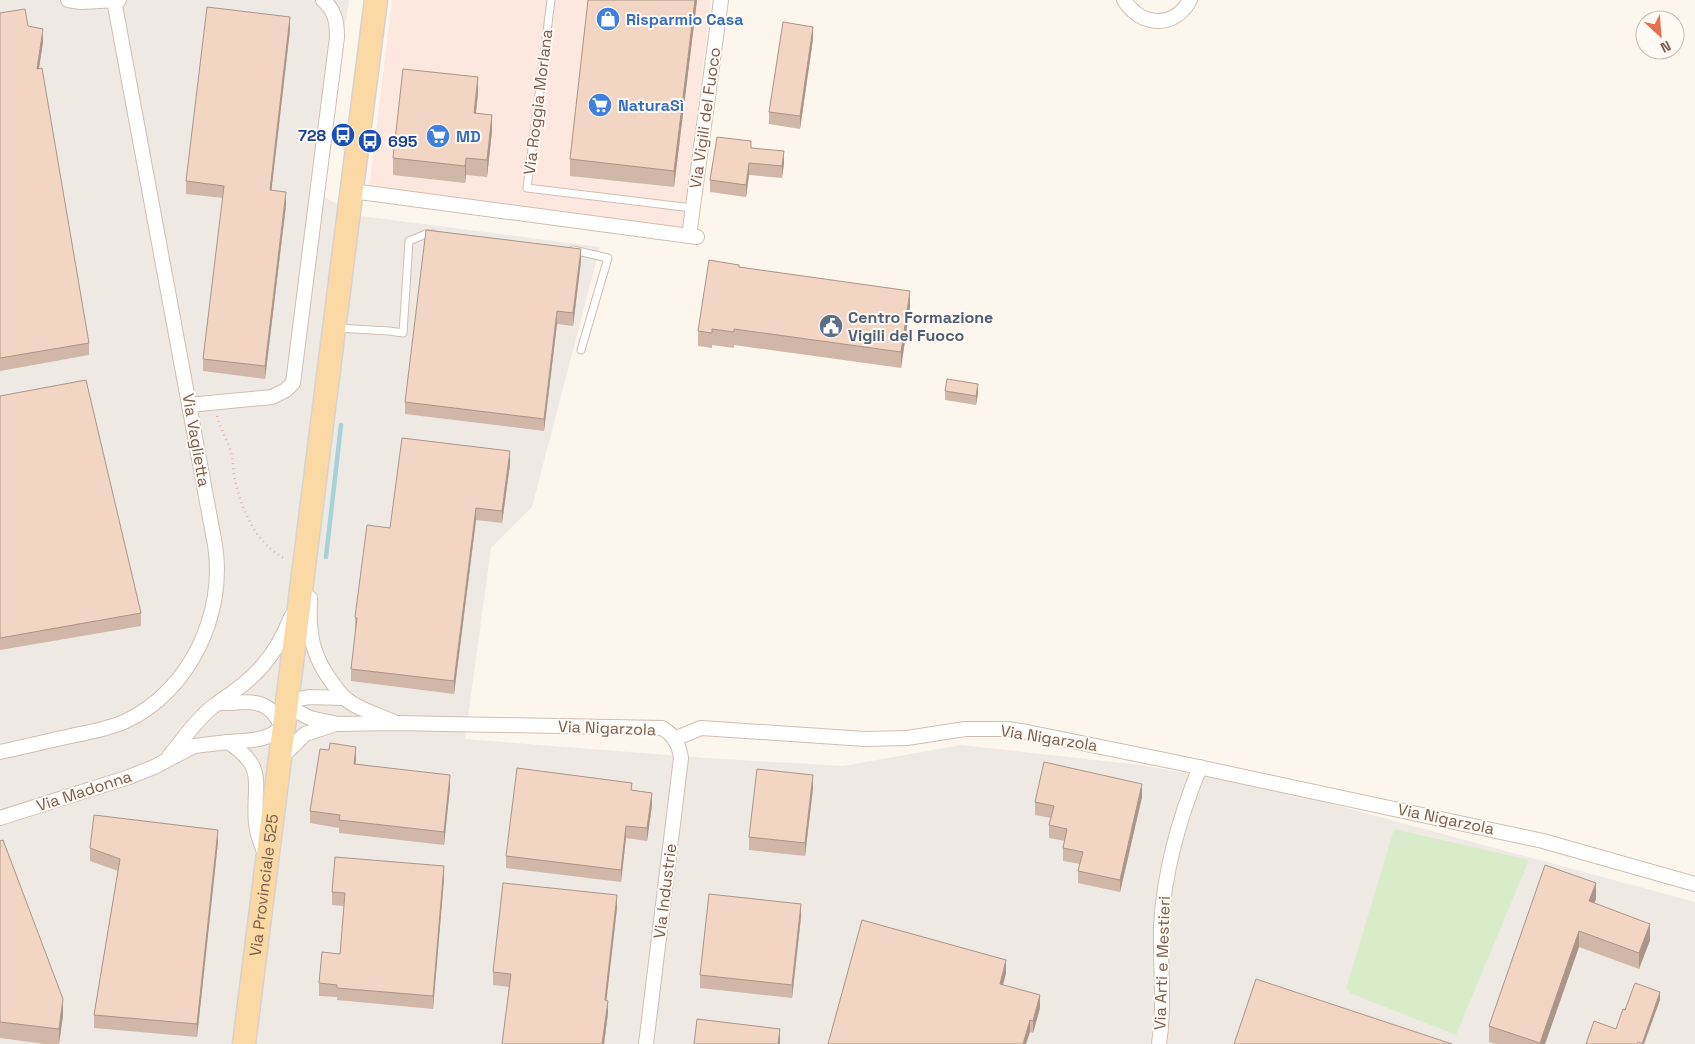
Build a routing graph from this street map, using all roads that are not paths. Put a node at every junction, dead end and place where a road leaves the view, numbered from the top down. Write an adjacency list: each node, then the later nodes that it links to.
1 (68, 0): 2 (street)
2 (114, 0): 3 (street); 16 (street, Via Vaglietta)
3 (119, 0)
4 (323, 0): 16 (street)
5 (376, 0): 10 (main road, Via Provinciale 525)
6 (551, 0): 11 (lane, Via Roggia Morlana)
7 (721, 0): 11 (street, Via Vigili del Fuoco)
8 (1190, 0): 9 (street)
9 (1124, 3)
10 (352, 191): 11 (street, Via Vigili del Fuoco); 14 (main road, Via Provinciale 525)
11 (692, 208)
12 (445, 236): 14 (lane)
13 (568, 250): 15 (lane)
14 (334, 328): 17 (main road, Via Provinciale 525)
15 (581, 350)
16 (189, 405): 27 (street, Via Vaglietta)
17 (296, 558): 18 (main road, Via Provinciale 525); 19 (street, Via Nigarzola)
18 (300, 596): 20 (main road, Via Provinciale 525); 21 (street, Via Madonna)
19 (344, 698): 20 (street, Via Nigarzola); 22 (street, Via Nigarzola)
20 (285, 702): 23 (street, Via Nigarzola); 24 (main road, Via Provinciale 525)
21 (218, 704): 24 (street); 28 (street, Via Madonna)
22 (395, 723): 23 (street, Via Nigarzola); 25 (street, Via Nigarzola)
23 (338, 724): 29 (street, Via Nigarzola)
24 (282, 727): 26 (street, Via Madonna); 29 (main road, Via Provinciale 525)
25 (674, 739): 30 (street, Via Nigarzola); 35 (street, Via Industrie)
26 (228, 742): 28 (street, Via Madonna); 32 (street)
27 (0, 752)
28 (167, 760): 31 (street, Via Madonna)
29 (278, 762): 32 (main road, Via Provinciale 525)
30 (1200, 767): 33 (street, Via Nigarzola); 36 (street, Via Arti e Mestieri)
31 (0, 818)
32 (266, 858): 34 (main road, Via Provinciale 525)
33 (1695, 884)
34 (244, 1044)
35 (646, 1044)
36 (1159, 1044)

